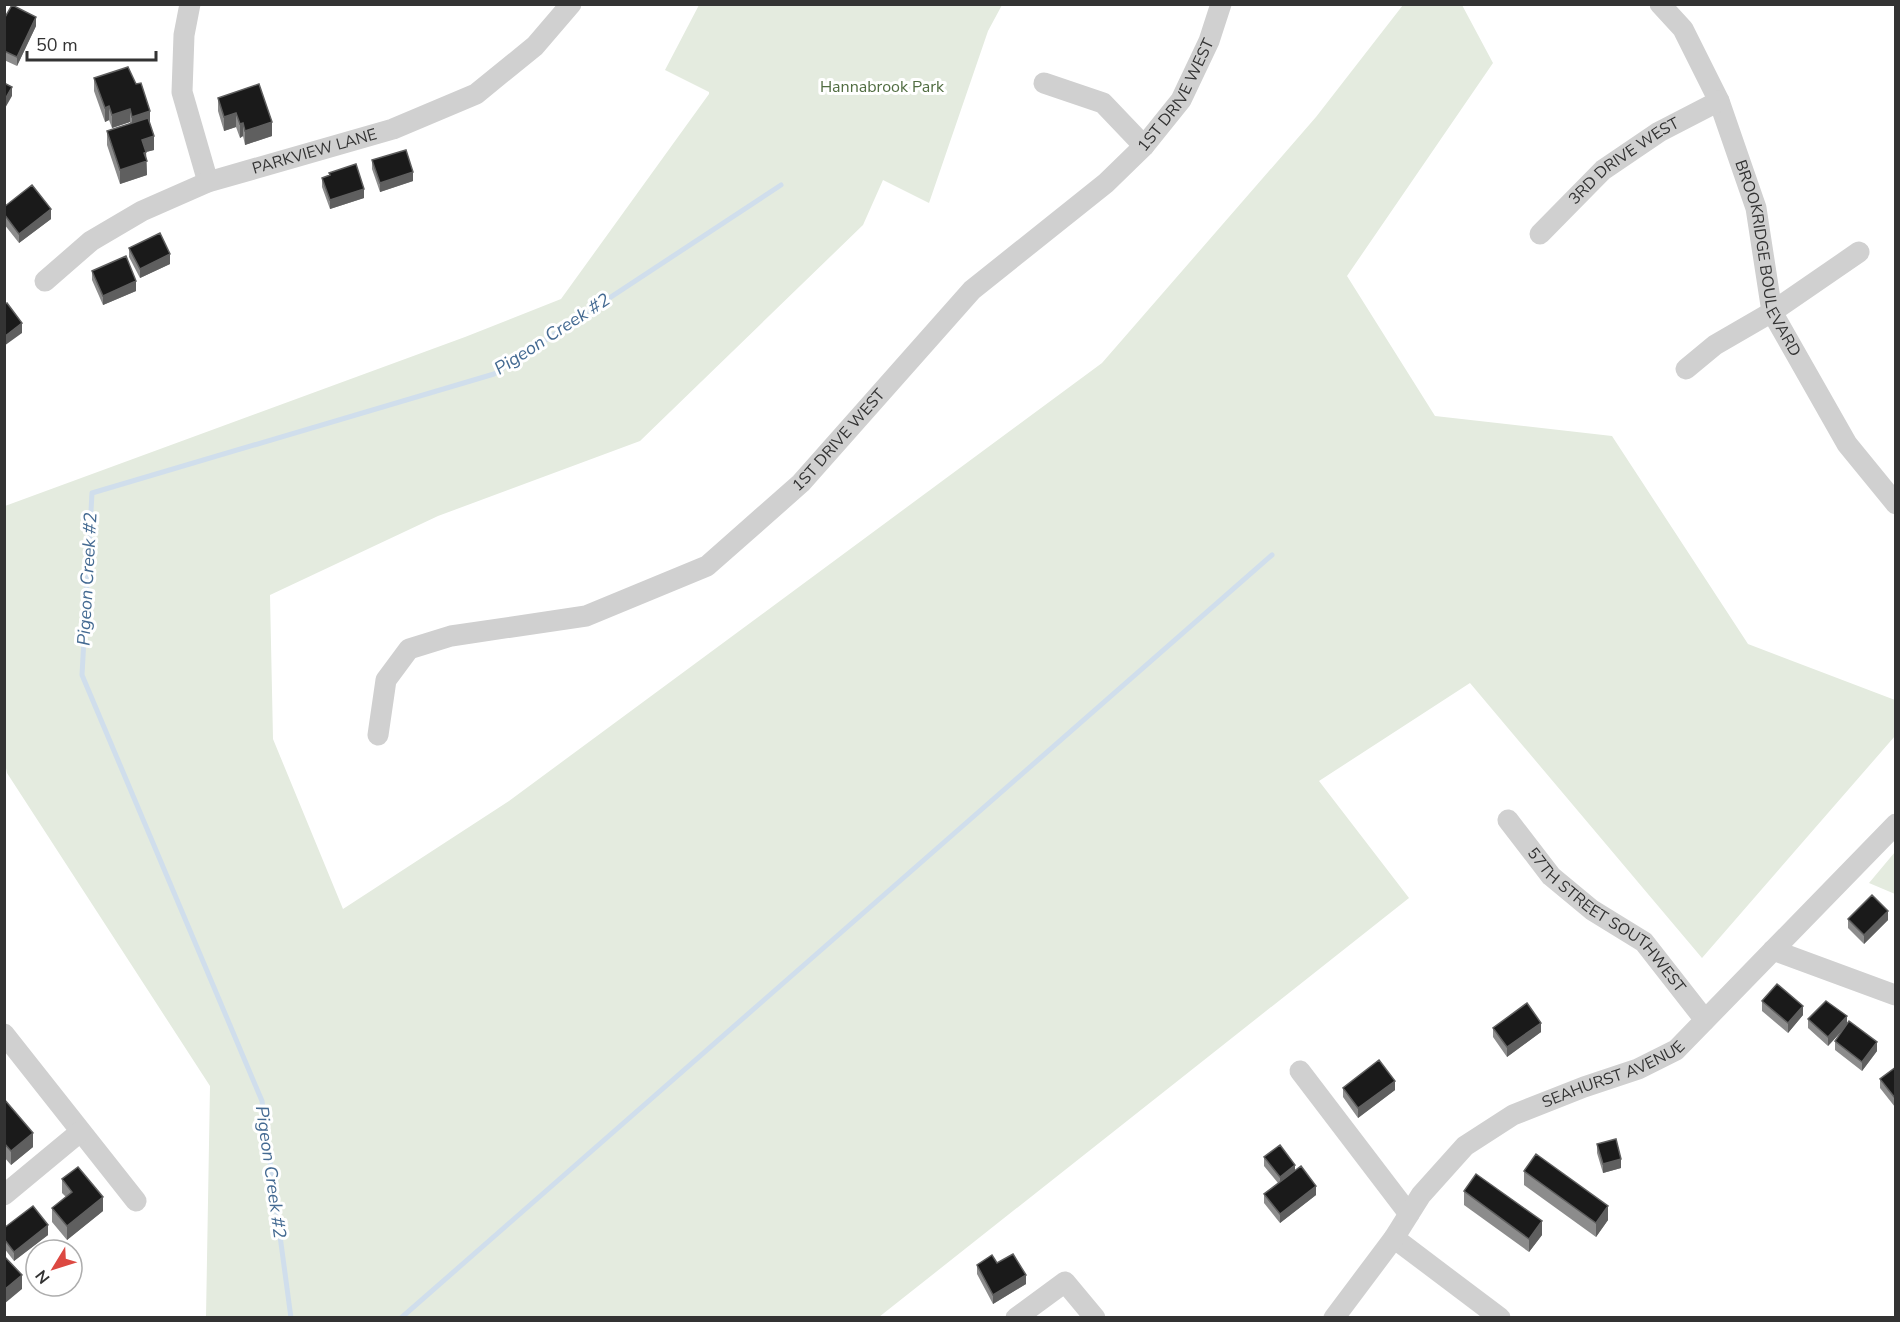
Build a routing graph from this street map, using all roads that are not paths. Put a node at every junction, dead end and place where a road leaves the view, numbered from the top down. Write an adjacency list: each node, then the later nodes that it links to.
1 (190, 4): 8 (street)
2 (571, 4): 8 (street, PARKVIEW LANE)
3 (1221, 4): 7 (street, 1ST DRIVE WEST)
4 (1660, 4): 6 (street, BROOKRIDGE BOULEVARD)
5 (1044, 83): 7 (street)
6 (1719, 101): 9 (street, 3RD DRIVE WEST); 12 (street, BROOKRIDGE BOULEVARD)
7 (1144, 146): 15 (street, 1ST DRIVE WEST)
8 (208, 182): 11 (street, PARKVIEW LANE)
9 (1540, 234)
10 (1859, 252): 12 (street)
11 (45, 281)
12 (1772, 312): 13 (street); 14 (street, BROOKRIDGE BOULEVARD)
13 (1686, 369)
14 (1896, 504)
15 (378, 735)
16 (1508, 820): 20 (street, 57TH STREET SOUTHWEST)
17 (1896, 824): 18 (street, SEAHURST AVENUE)
18 (1773, 950): 19 (street); 20 (street, SEAHURST AVENUE)
19 (1895, 995)
20 (1705, 1020): 26 (street, SEAHURST AVENUE)
21 (4, 1034): 23 (street)
22 (1300, 1071): 26 (street)
23 (80, 1132): 24 (street); 25 (street)
24 (4, 1195)
25 (136, 1201)
26 (1409, 1214): 27 (street, SEAHURST AVENUE)
27 (1394, 1238): 30 (street, SEAHURST AVENUE); 31 (street)
28 (1016, 1317): 29 (street)
29 (1095, 1317)
30 (1334, 1317)
31 (1500, 1317)

